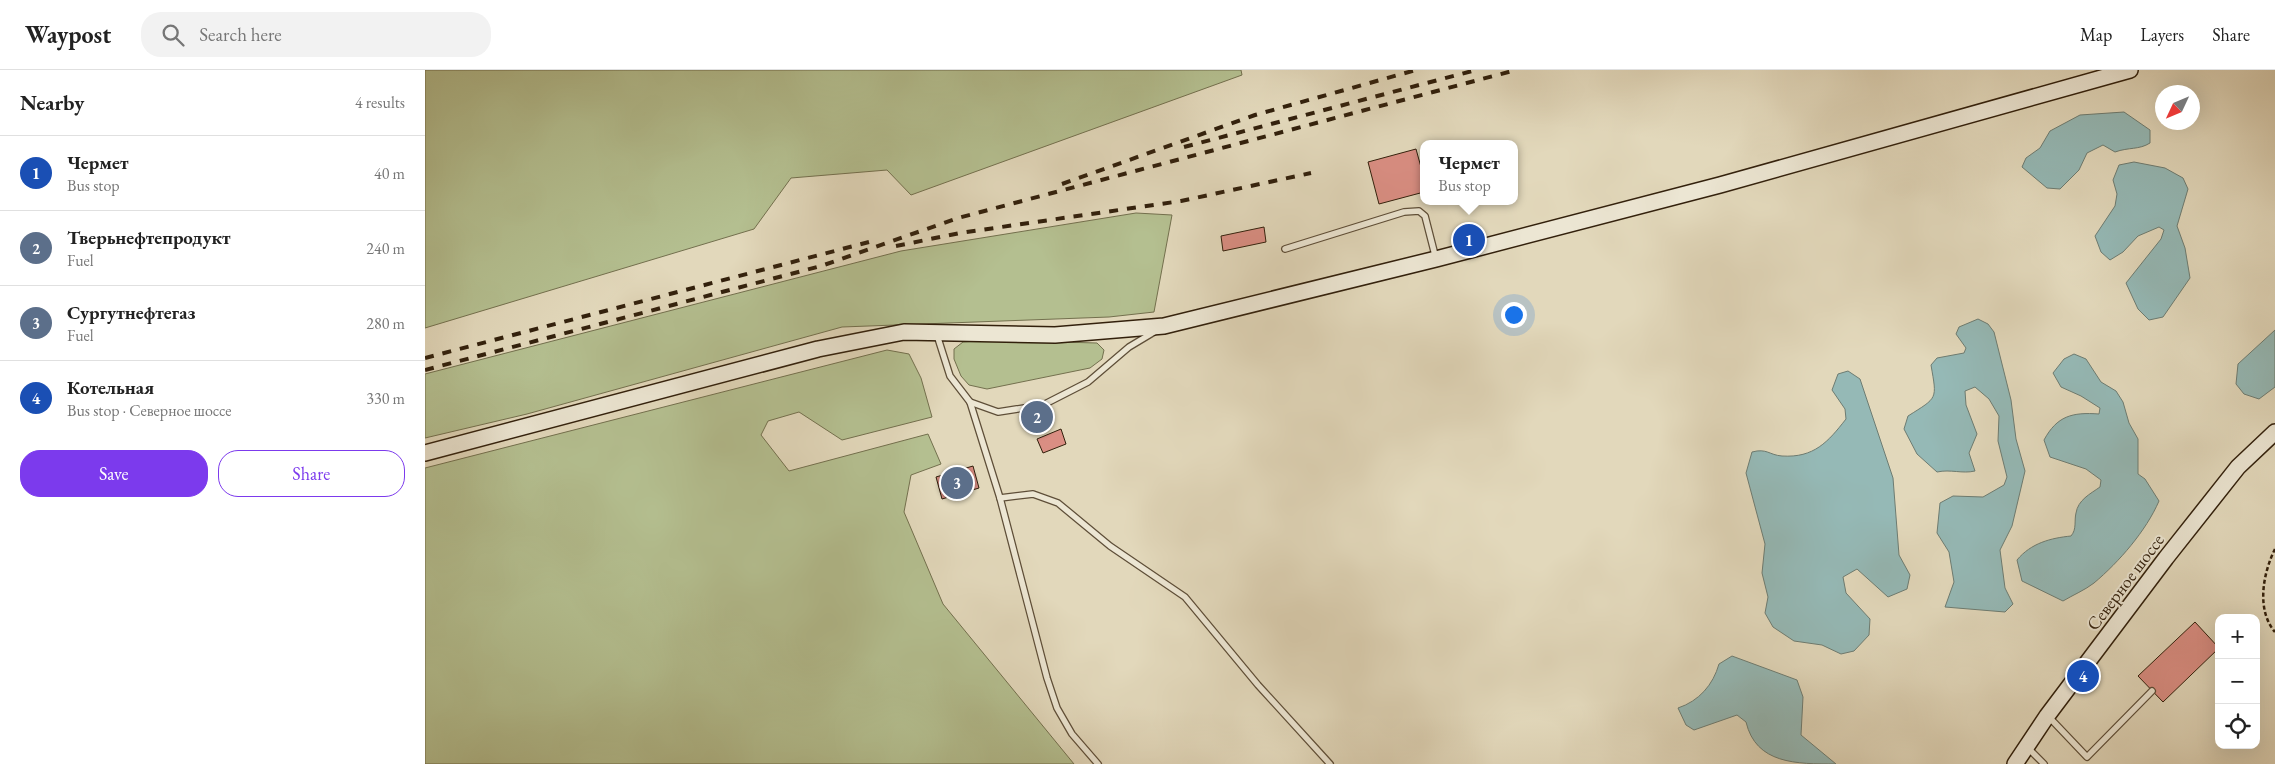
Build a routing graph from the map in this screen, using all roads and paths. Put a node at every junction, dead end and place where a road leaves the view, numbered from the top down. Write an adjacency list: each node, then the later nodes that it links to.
1 (2130, 70): 3 (street)
2 (1285, 249): 3 (lane)
3 (1436, 259): 4 (street)
4 (1164, 326): 5 (street); 6 (lane)
5 (937, 333): 6 (lane); 8 (street)
6 (970, 402): 9 (lane)
7 (2275, 432): 13 (street, Северное шоссе)
8 (425, 452)
9 (1000, 498): 15 (lane); 16 (lane)
10 (2275, 548): 11 (path)
11 (2275, 632)
12 (2152, 690): 13 (lane)
13 (2047, 716): 14 (street, Северное шоссе)
14 (2027, 747): 17 (street, Северное шоссе); 18 (lane)
15 (1098, 764)
16 (1329, 764)
17 (2015, 764)
18 (2044, 764)

